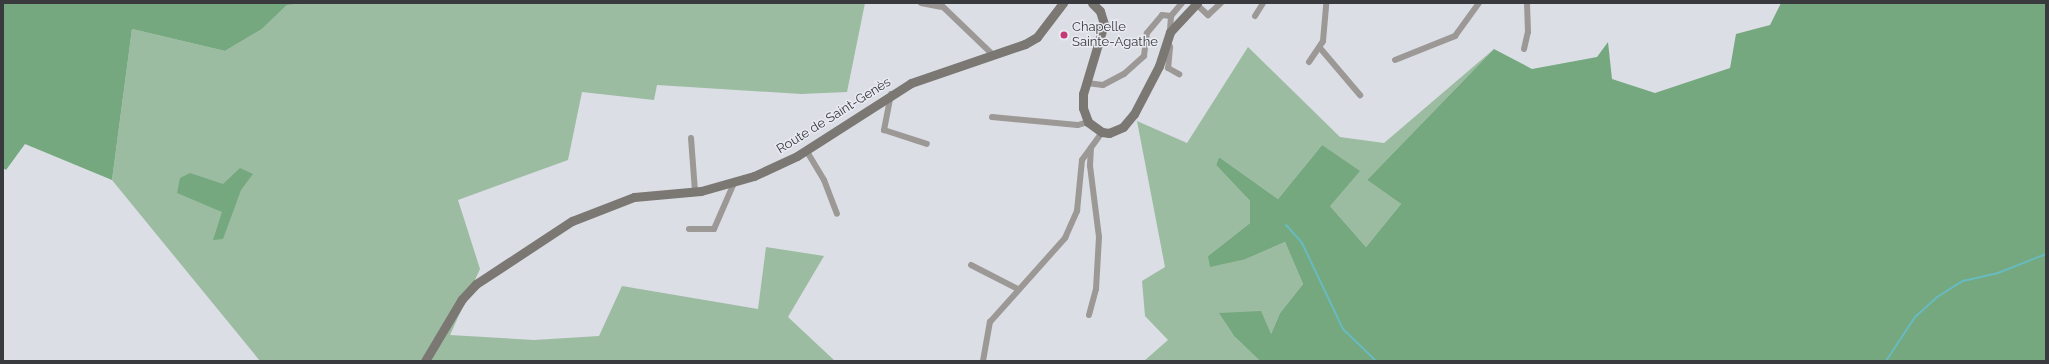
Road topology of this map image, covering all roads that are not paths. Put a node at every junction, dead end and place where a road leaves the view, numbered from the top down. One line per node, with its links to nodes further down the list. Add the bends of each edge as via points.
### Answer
1 (921, 3): 11 (street)
2 (1063, 3): 17 (street, Route de Saint-Genès, via 1037,37)
3 (1182, 3): 12 (street)
4 (1196, 3): 5 (street, via 1208,15); 14 (street)
5 (1221, 3)
6 (1263, 3): 13 (street)
7 (1326, 3): 15 (street)
8 (1479, 3): 18 (street, via 1455,36)
9 (1528, 3): 16 (street, via 1528,32)
10 (1094, 4): 21 (street, via 1104,24)
11 (940, 5): 17 (street, via 983,42)
12 (1171, 16): 14 (street); 21 (street, via 1162,15 1147,34 1144,56 1115,82)
13 (1255, 16)
14 (1169, 36): 20 (street, via 1168,68); 26 (street, via 1153,78 1129,121 1116,131)
15 (1320, 48): 19 (street); 23 (street)
16 (1524, 49)
17 (994, 56): 22 (street, Route de Saint-Genès, via 925,78)
18 (1395, 60)
19 (1309, 62)
20 (1179, 74)
21 (1087, 83): 25 (street, via 1083,101)
22 (891, 94): 28 (street, via 884,130); 30 (street, Route de Saint-Genès)
23 (1360, 95)
24 (992, 117): 25 (street, via 1078,125)
25 (1088, 122): 26 (street)
26 (1102, 132): 29 (street)
27 (691, 138): 32 (street)
28 (927, 144)
29 (1091, 148): 36 (street, via 1082,160 1078,211 1065,238); 37 (street, via 1090,166 1099,236 1096,289)
30 (806, 150): 31 (street, Route de Saint-Genès); 33 (street, via 824,180)
31 (734, 183): 32 (street, Route de Saint-Genès); 34 (street, via 714,229)
32 (695, 191): 38 (street, Route de Saint-Genès, via 634,196 585,214 476,284 462,299)
33 (837, 214)
34 (689, 229)
35 (971, 265): 36 (street)
36 (1018, 289): 39 (street, via 990,322)
37 (1090, 315)
38 (425, 361)
39 (982, 361)

